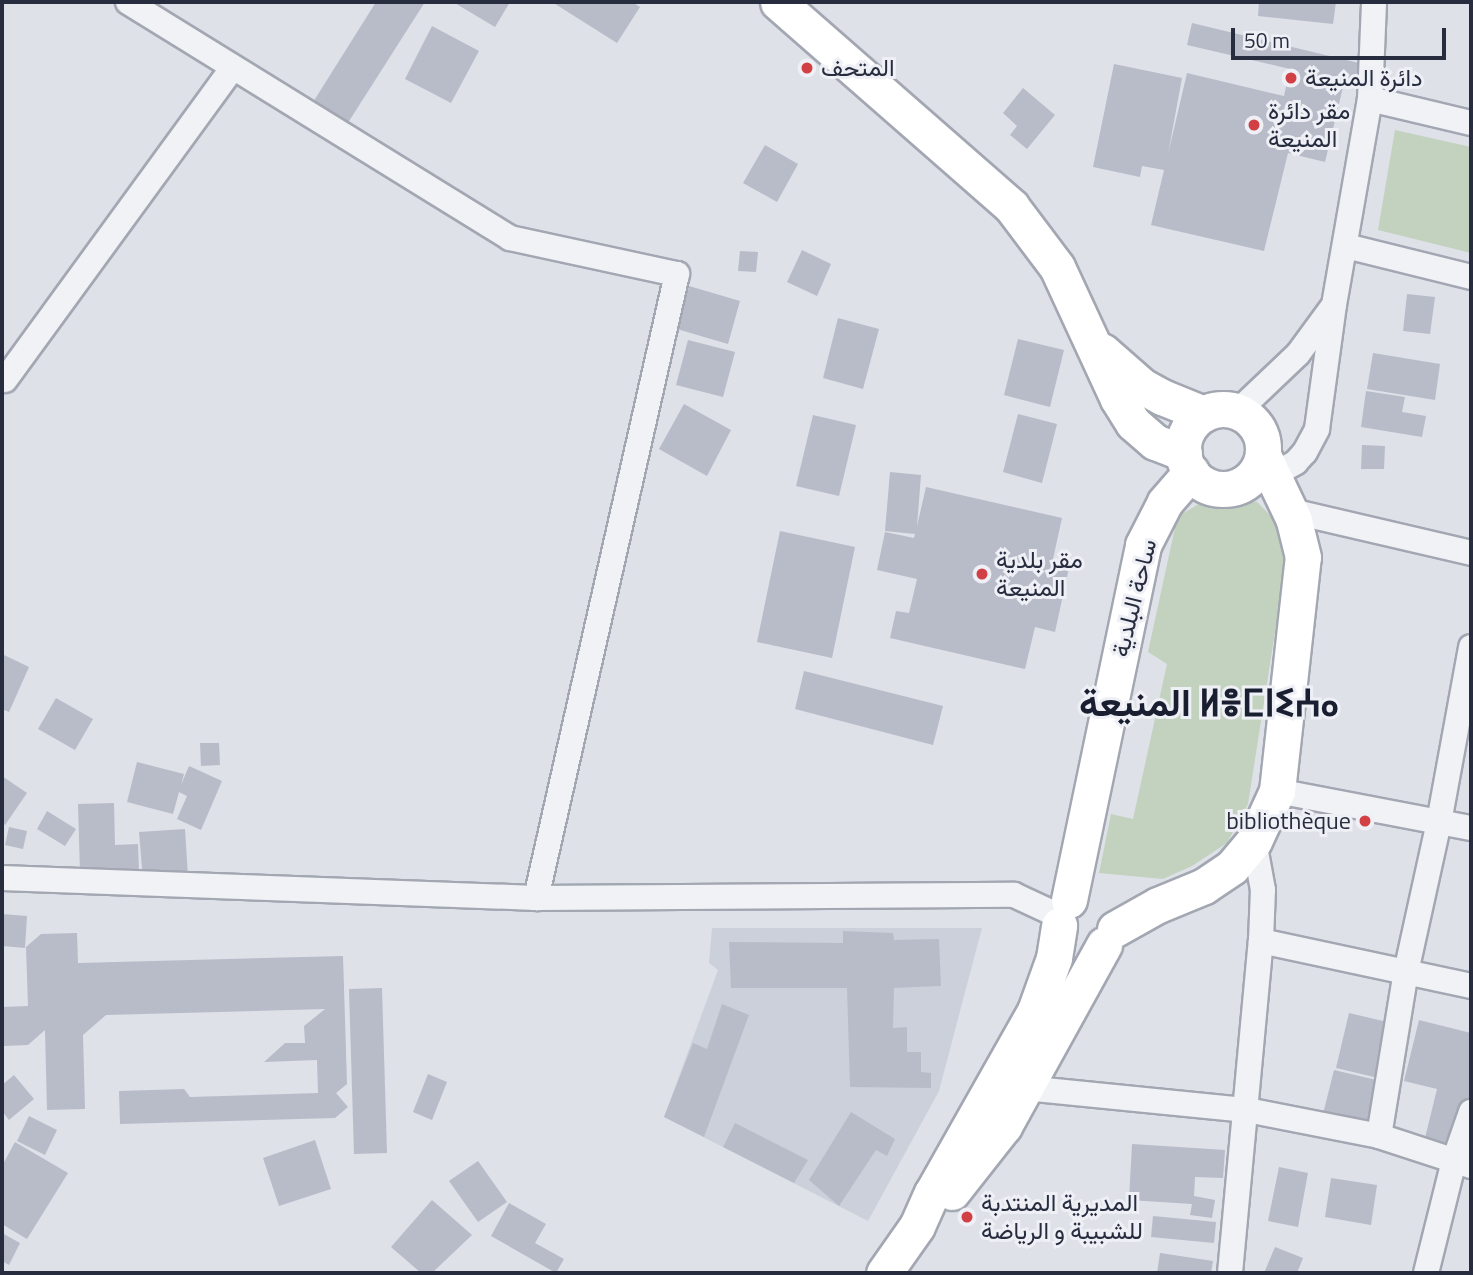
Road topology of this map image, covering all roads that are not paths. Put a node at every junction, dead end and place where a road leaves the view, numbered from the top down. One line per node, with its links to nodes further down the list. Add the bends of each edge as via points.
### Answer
1 (128, 2): 4 (street)
2 (778, 2): 10 (street, via 1012,206 1057,267)
3 (1374, 2): 5 (street)
4 (233, 67): 11 (street); 23 (street, via 510,238 677,274)
5 (1370, 99): 6 (street); 7 (street)
6 (1471, 123)
7 (1346, 246): 8 (street); 9 (street)
8 (1471, 277)
9 (1334, 305): 12 (street, via 1298,354); 14 (street, via 1317,429 1305,453 1285,470)
10 (1088, 335): 12 (street, via 1142,386 1161,397); 13 (street, via 1133,423)
11 (5, 380)
12 (1221, 413): 13 (street, via 1186,433); 14 (street, via 1258,429)
13 (1187, 463): 14 (street, via 1201,482 1226,489); 24 (street, ساحة البلدية, via 1143,545)
14 (1262, 470): 15 (street)
15 (1291, 511): 16 (street); 18 (street, via 1302,544 1303,570)
16 (1471, 552)
17 (1471, 646): 19 (street)
18 (1278, 791): 19 (street); 21 (street)
19 (1439, 822): 20 (street); 27 (street)
20 (1471, 828)
21 (1254, 841): 25 (street, via 1217,878 1132,917); 26 (street, via 1263,890)
22 (2, 878): 23 (street)
23 (536, 898): 24 (street, via 1014,895)
24 (1062, 914): 25 (street, via 1068,943 1076,948 1085,950); 25 (street, via 1085,893 1102,898 1114,911); 29 (street, ساحة البلدية, via 1054,958)
25 (1109, 937): 29 (street)
26 (1261, 941): 27 (street); 30 (street)
27 (1406, 972): 28 (street); 32 (street)
28 (1471, 986)
29 (1012, 1082): 30 (street); 34 (street, via 985,1152 943,1203 917,1226)
30 (1247, 1110): 32 (street); 35 (street)
31 (1471, 1112): 33 (street)
32 (1379, 1136): 33 (street)
33 (1463, 1163): 36 (street)
34 (884, 1273)
35 (1230, 1273)
36 (1426, 1273)

